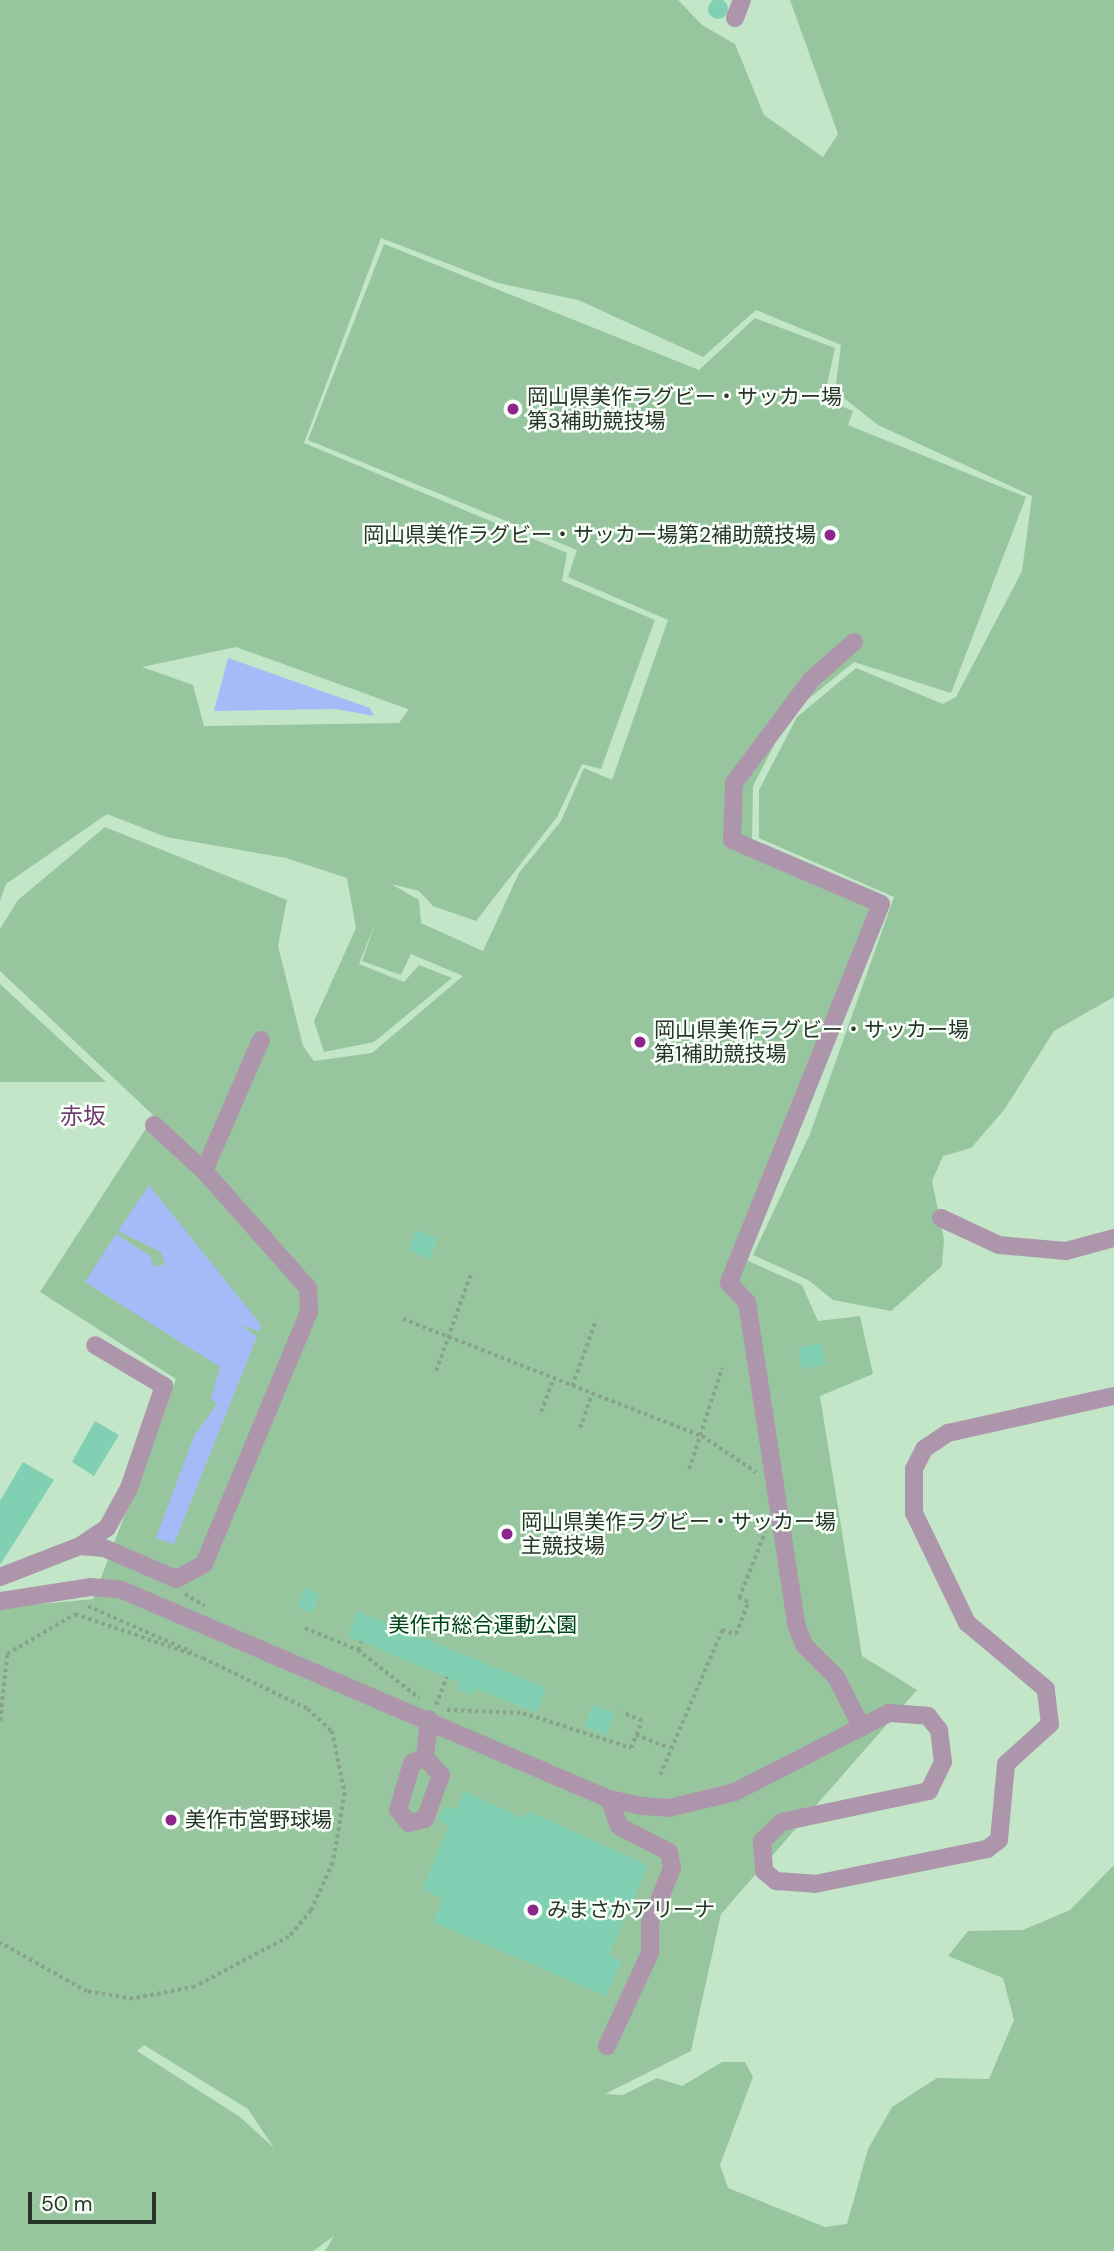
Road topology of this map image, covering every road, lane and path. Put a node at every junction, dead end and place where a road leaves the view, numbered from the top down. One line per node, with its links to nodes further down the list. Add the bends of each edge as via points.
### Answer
1 (742, 0): 2 (street)
2 (735, 18)
3 (854, 642): 40 (street, via 811,680 734,783 732,840 881,904 729,1283 747,1302 796,1624 804,1645 836,1677)
4 (261, 1040): 6 (street)
5 (154, 1125): 6 (street)
6 (204, 1171): 26 (street, via 308,1288 309,1312 204,1564 176,1579 104,1548)
7 (942, 1218): 8 (street, via 999,1245 1066,1251)
8 (1114, 1238)
9 (471, 1273): 12 (path)
10 (403, 1319): 12 (path)
11 (596, 1320): 17 (path)
12 (448, 1337): 15 (path); 16 (path)
13 (95, 1345): 26 (street, via 164,1386 120,1512)
14 (722, 1368): 22 (path)
15 (436, 1371)
16 (553, 1379): 17 (path); 20 (path)
17 (572, 1386): 18 (path)
18 (592, 1394): 21 (path); 22 (path)
19 (1114, 1396): 40 (street, via 948,1433 924,1448 914,1469 914,1513 967,1623 1046,1689 1051,1708 1050,1724 1006,1764 999,1840 987,1849 815,1884 776,1881 760,1855 762,1841 782,1822 929,1791 943,1762 939,1730 928,1716 909,1710)
20 (541, 1412)
21 (580, 1428)
22 (702, 1436): 23 (path); 24 (path, via 744,1459)
23 (689, 1469)
24 (761, 1479)
25 (769, 1521): 42 (path, via 739,1598 748,1602 736,1634 722,1629)
26 (80, 1546): 27 (street)
27 (0, 1577)
28 (0, 1601): 38 (street, via 90,1587 122,1590)
29 (109, 1603): 35 (path, via 83,1603 163,1634)
30 (305, 1628): 33 (path)
31 (361, 1642): 33 (path)
32 (0, 1650): 34 (path)
33 (358, 1650): 38 (path)
34 (7, 1654): 35 (path, via 75,1614); 39 (path)
35 (198, 1656): 46 (path, via 308,1709 332,1731 345,1793 341,1829 311,1912 289,1937 243,1965 159,1997 88,1992)
36 (447, 1677): 38 (path)
37 (623, 1713): 41 (path, via 642,1721)
38 (432, 1714): 41 (path, via 523,1711 631,1748); 43 (street, via 423,1732); 45 (street)
39 (0, 1721)
40 (862, 1728): 45 (street, via 722,1795 669,1808)
41 (636, 1735): 42 (path)
42 (671, 1749): 44 (path)
43 (425, 1757)
44 (660, 1775)
45 (609, 1799): 47 (street, via 619,1826 669,1852 672,1868 650,1923 650,1953)
46 (0, 1943)
47 (607, 2046)

